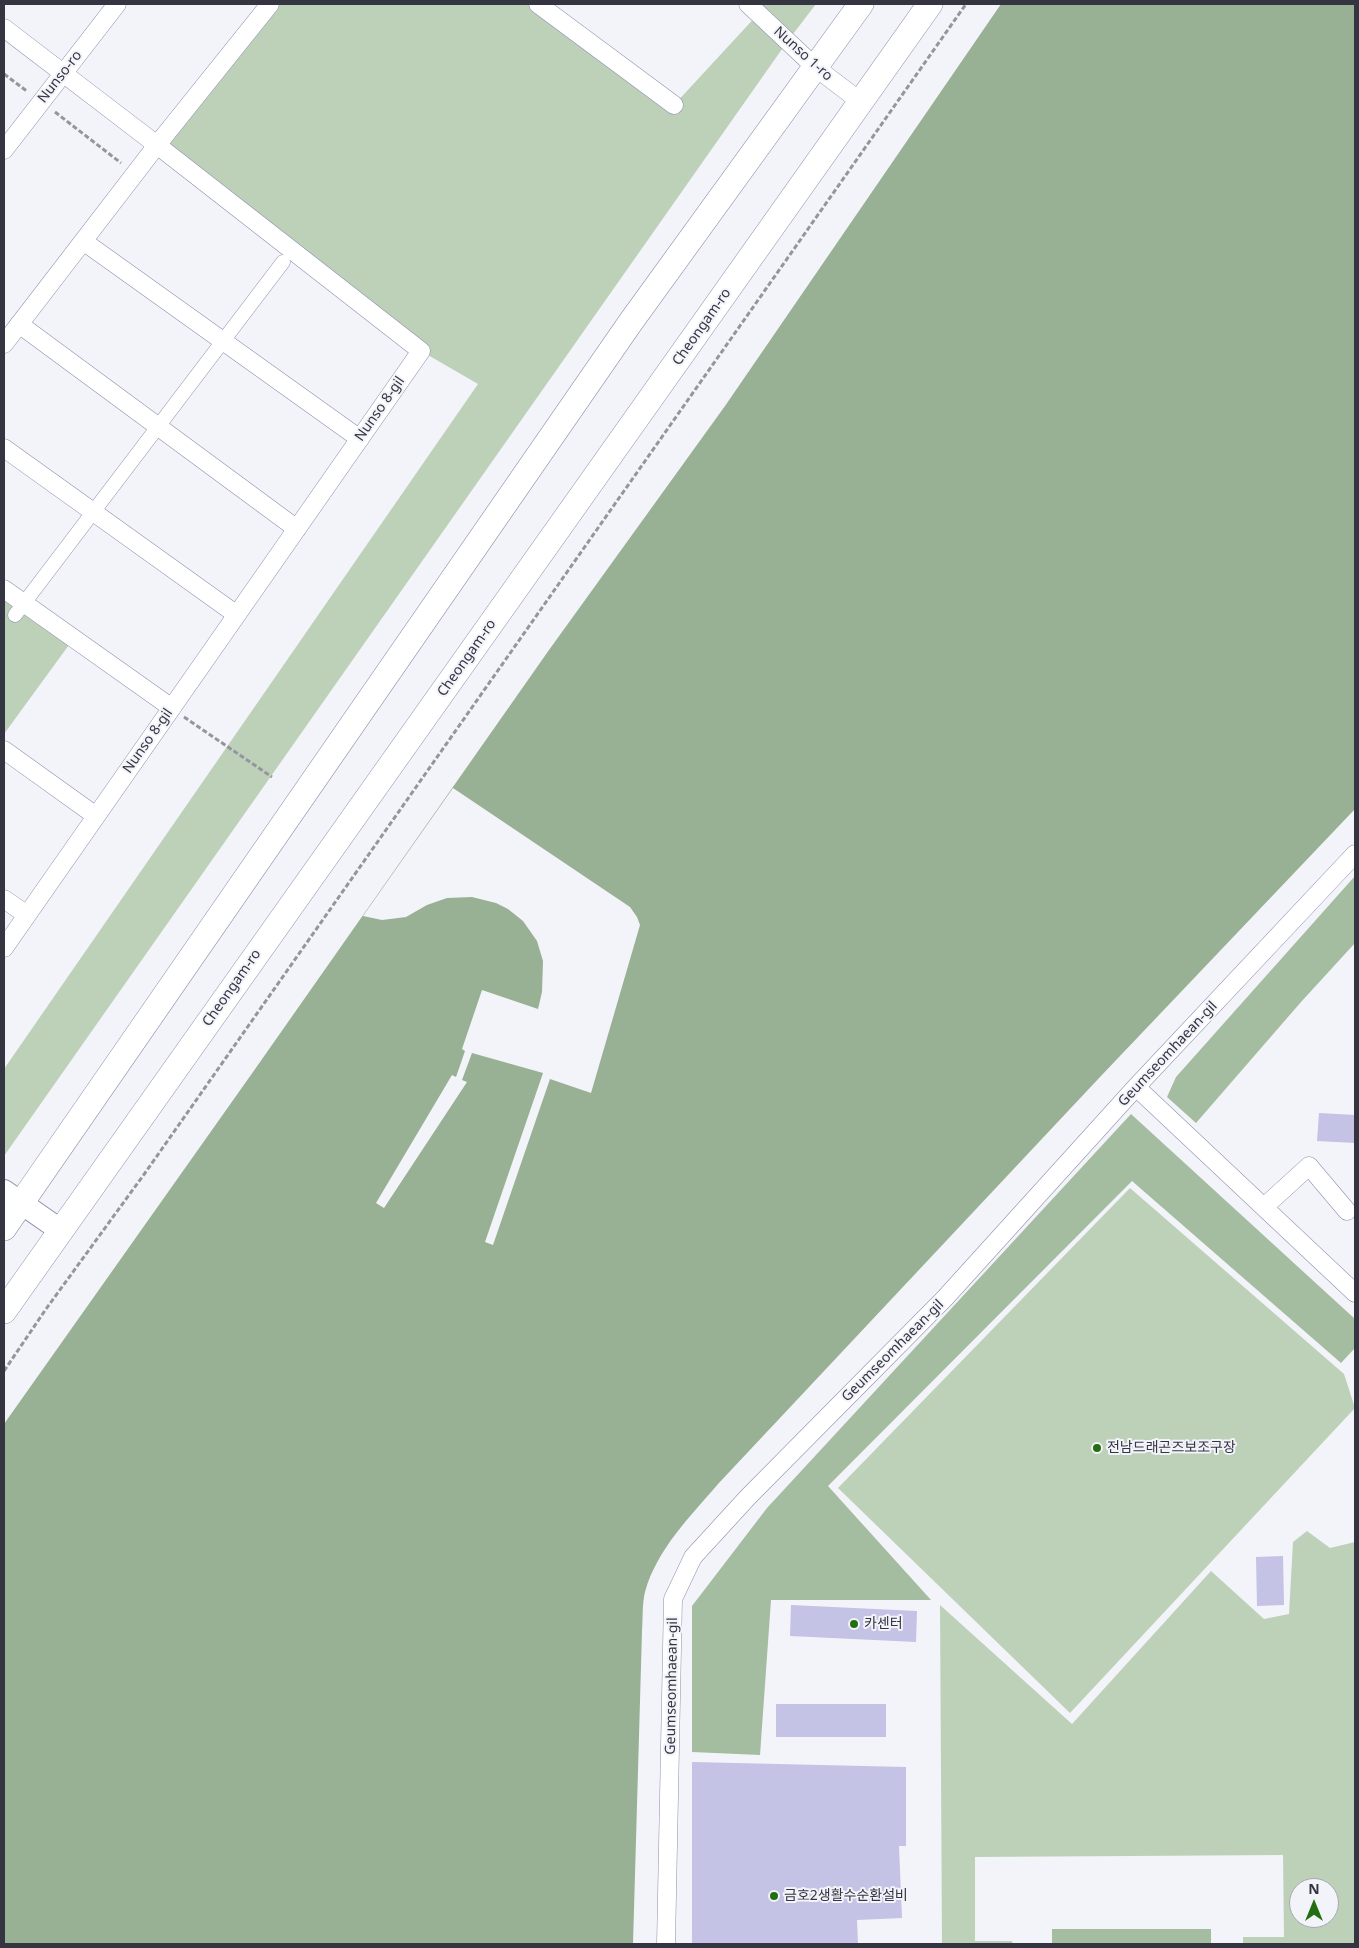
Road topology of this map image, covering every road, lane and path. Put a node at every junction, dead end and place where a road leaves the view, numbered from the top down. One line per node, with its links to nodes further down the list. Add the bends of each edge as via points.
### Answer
1 (117, 4): 10 (street, Nunso-ro)
2 (270, 4): 15 (street)
3 (538, 4): 14 (street)
4 (748, 4): 9 (street, Nunso 1-ro)
5 (861, 4): 9 (main road)
6 (930, 4): 13 (main road, Cheongam-ro)
7 (966, 4): 47 (path)
8 (4, 28): 10 (street)
9 (815, 67): 13 (street, Nunso 1-ro); 40 (main road)
10 (63, 73): 12 (street, Nunso-ro); 15 (street)
11 (4, 74): 12 (path)
12 (41, 102): 16 (street, Nunso-ro); 17 (path)
13 (861, 102): 44 (main road, Cheongam-ro)
14 (674, 105)
15 (158, 145): 18 (street); 24 (street, Nunso 8-gil, via 421,351)
16 (4, 150)
17 (124, 165)
18 (83, 241): 20 (street); 21 (street)
19 (283, 262): 21 (street)
20 (19, 324): 22 (street); 23 (street)
21 (223, 341): 23 (street); 24 (street)
22 (4, 344)
23 (158, 427): 26 (street); 27 (street)
24 (360, 439): 27 (street, Nunso 8-gil)
25 (4, 448): 26 (street)
26 (93, 512): 29 (street); 30 (street)
27 (297, 529): 30 (street, Nunso 8-gil)
28 (4, 588): 29 (street)
29 (20, 609): 31 (street)
30 (237, 614): 31 (street, Nunso 8-gil)
31 (172, 708): 33 (path); 34 (street, Nunso 8-gil)
32 (4, 750): 34 (street)
33 (272, 777)
34 (96, 816): 37 (street, Nunso 8-gil)
35 (1355, 854): 39 (street, Geumseomhaean-gil)
36 (4, 899): 37 (street)
37 (27, 915): 38 (street, Nunso 8-gil)
38 (4, 948)
39 (1136, 1087): 41 (street); 48 (street, Geumseomhaean-gil, via 945,1298 693,1557 673,1599)
40 (13, 1197): 43 (main road); 44 (street)
41 (1264, 1207): 42 (street, via 1309,1166); 45 (street)
42 (1348, 1211)
43 (4, 1228)
44 (60, 1230): 46 (main road, Cheongam-ro)
45 (1355, 1292)
46 (4, 1312)
47 (4, 1370)
48 (666, 1944)

